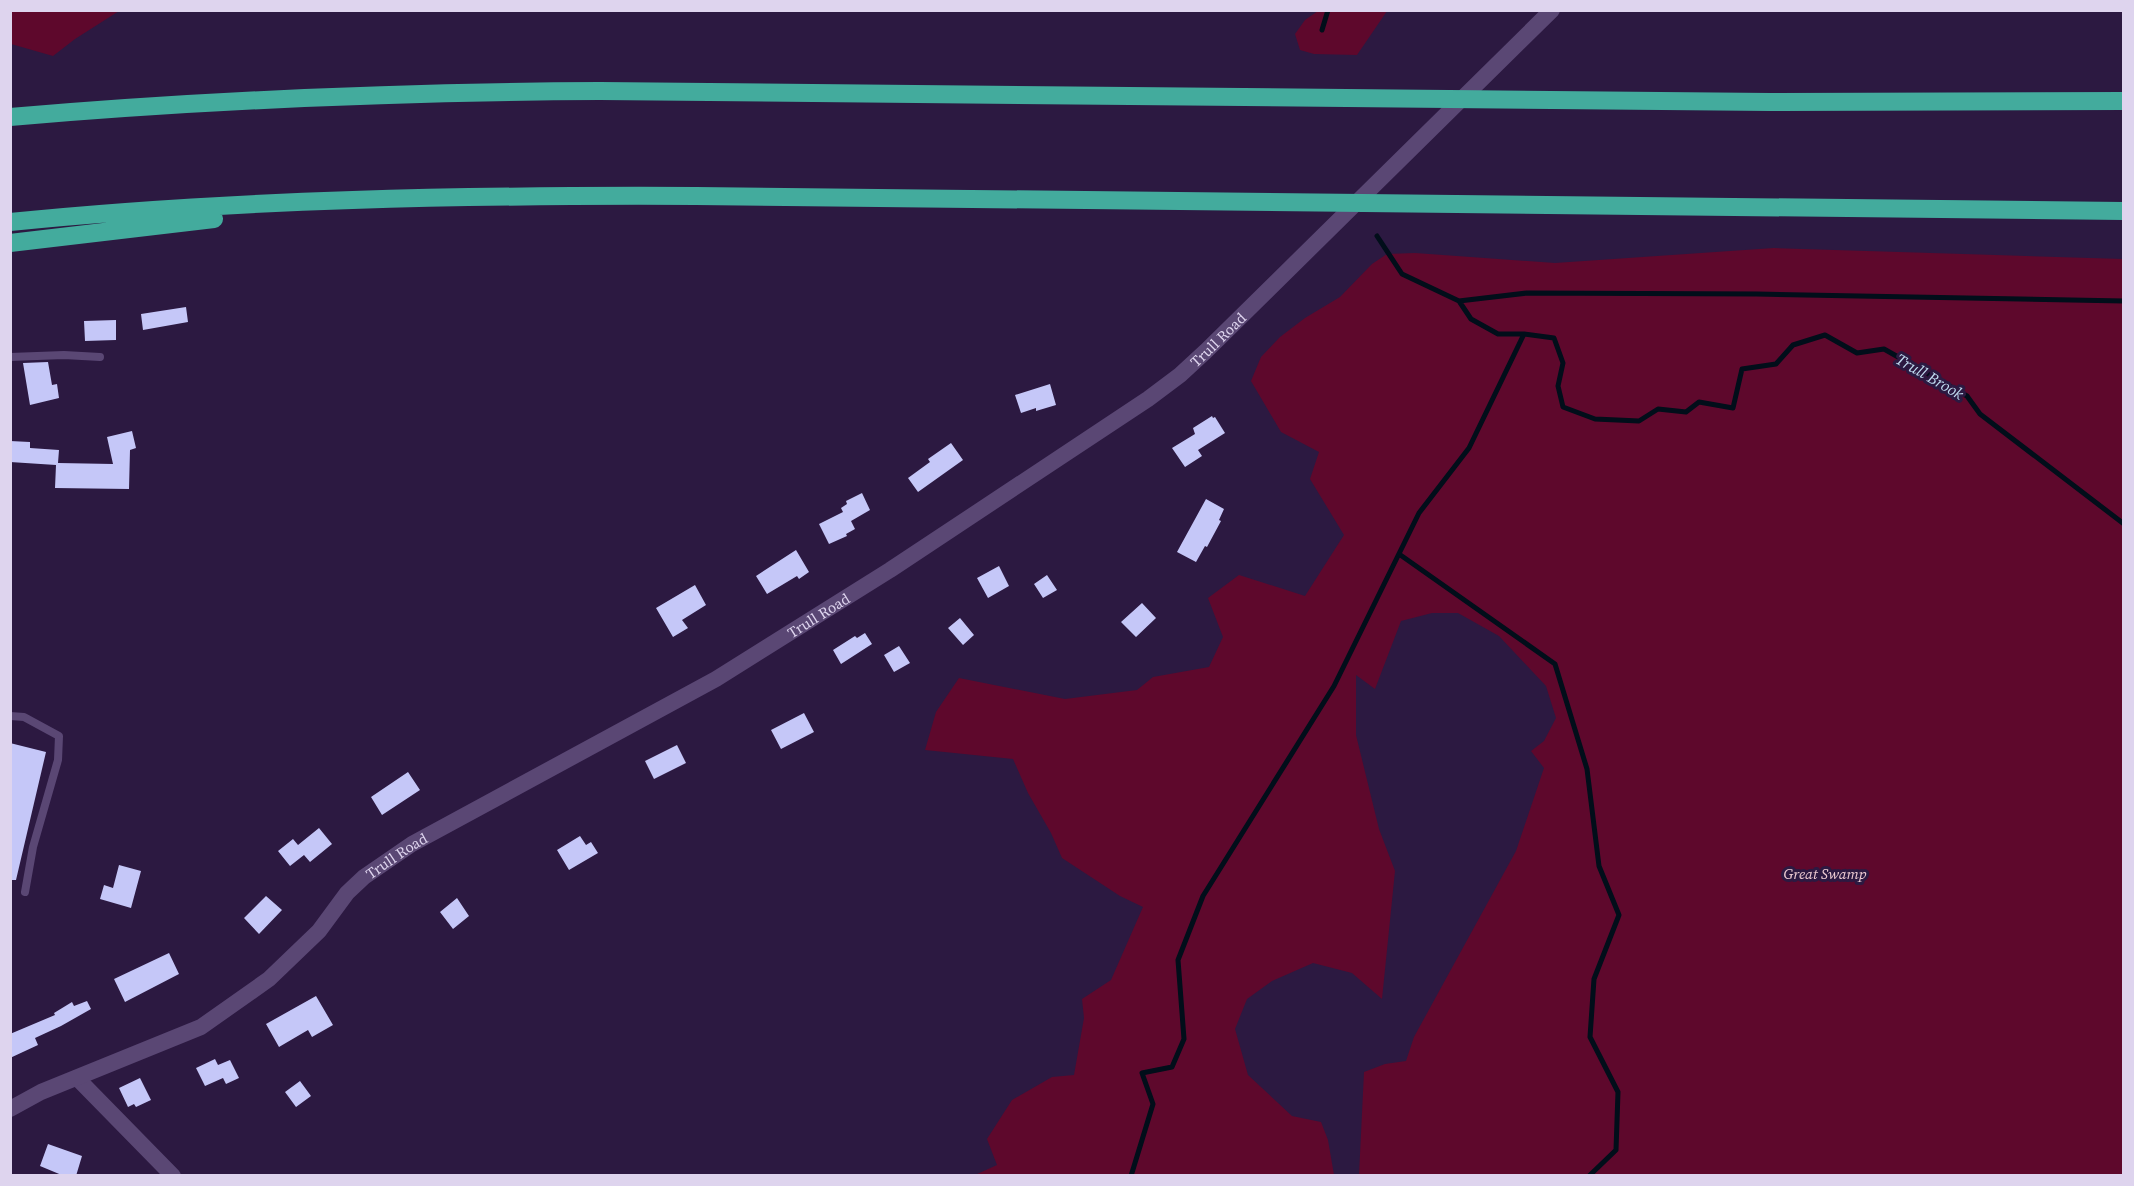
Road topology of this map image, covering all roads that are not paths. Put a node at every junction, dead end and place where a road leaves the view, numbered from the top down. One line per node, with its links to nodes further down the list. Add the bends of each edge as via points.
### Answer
1 (1552, 10): 12 (street, Trull Road, via 1180,375 890,570 716,679 412,844 347,893 319,931 269,979 201,1027)
2 (2124, 101): 3 (highway, via 508,92 256,99)
3 (10, 117)
4 (378, 198): 5 (highway, via 684,196); 6 (highway); 7 (highway)
5 (2124, 211)
6 (10, 222)
7 (10, 243)
8 (10, 357): 9 (lane)
9 (100, 357)
10 (10, 716): 11 (lane, via 24,717 59,736 58,760)
11 (25, 892)
12 (77, 1078): 13 (street, Trull Road); 14 (street)
13 (10, 1108)
14 (173, 1176)

